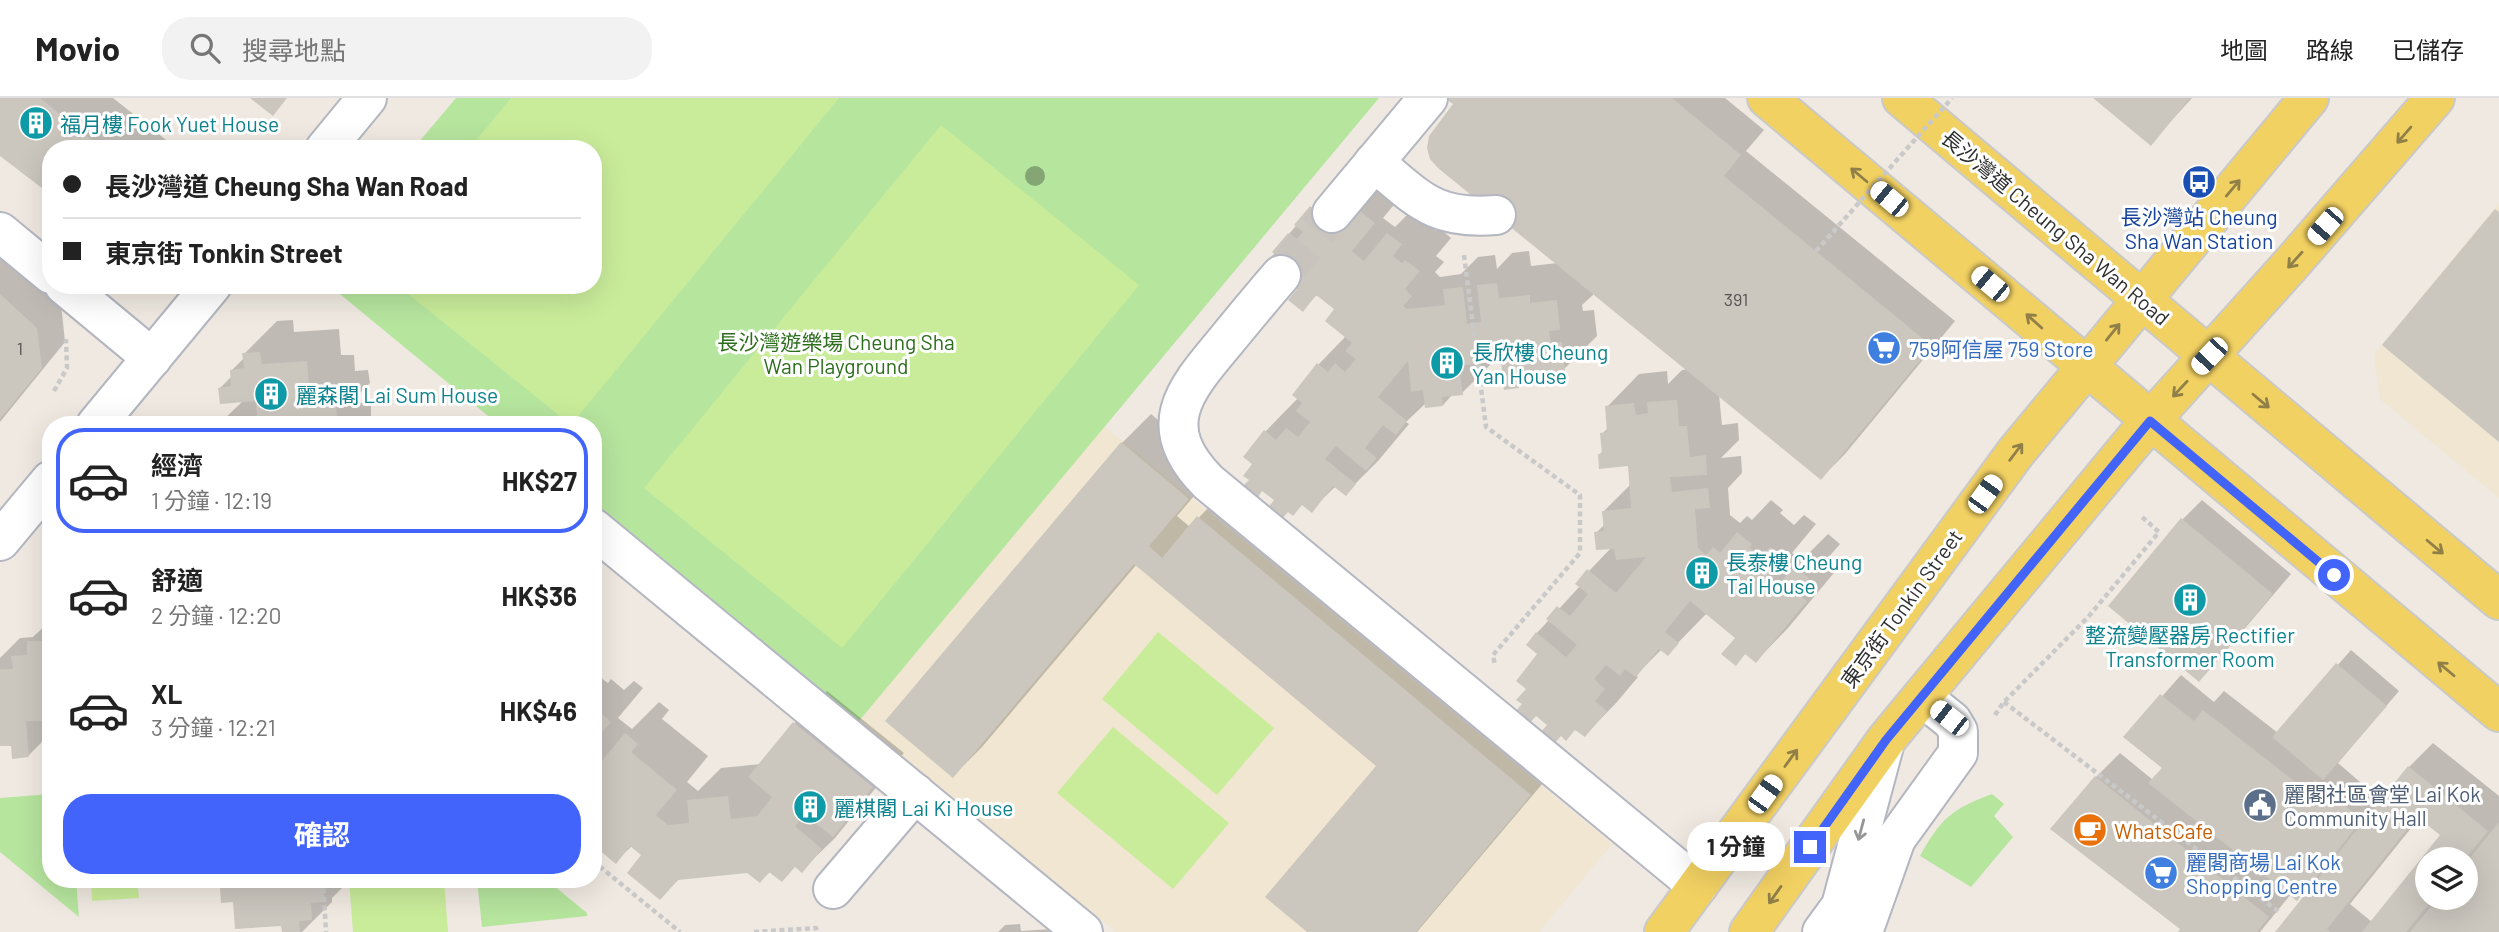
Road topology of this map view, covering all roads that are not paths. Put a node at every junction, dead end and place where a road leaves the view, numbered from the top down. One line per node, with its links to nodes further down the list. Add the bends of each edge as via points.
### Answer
1 (368, 98): 7 (street)
2 (1428, 98): 8 (street)
3 (1767, 98): 19 (main road, one-way to 3)
4 (1902, 98): 16 (main road, 長沙灣道 Cheung Sha Wan Road)
5 (2309, 98): 16 (main road, 東京街 Tonkin Street, one-way to 5)
6 (2435, 98): 17 (main road, one-way to 17)
7 (333, 140)
8 (1374, 162): 9 (street); 10 (street, via 1425,204)
9 (1332, 213)
10 (1478, 215)
11 (0, 232): 12 (street)
12 (42, 267)
13 (1281, 275): 30 (street, via 1188,387 1178,419 1185,454 1195,469)
14 (75, 294): 18 (street)
15 (205, 294): 18 (street)
16 (2142, 297): 17 (main road, 長沙灣道 Cheung Sha Wan Road); 19 (main road, 東京街 Tonkin Street, one-way to 16)
17 (2209, 356): 21 (main road, one-way to 21); 25 (main road, 長沙灣道 Cheung Sha Wan Road, one-way to 25)
18 (152, 358): 20 (street)
19 (2084, 367): 21 (main road); 30 (main road, 東京街 Tonkin Street, one-way to 19, via 2007,463)
20 (110, 416)
21 (2150, 421): 26 (main road); 27 (main road, one-way to 21)
22 (42, 491): 24 (street)
23 (602, 535): 29 (street)
24 (0, 541)
25 (2499, 600)
26 (1922, 696): 28 (main road); 36 (street, via 1952,721 1958,731 1958,753 1896,839)
27 (2499, 712)
28 (1886, 740): 34 (main road, one-way to 34); 35 (street, one-way to 35, via 1841,906)
29 (915, 793): 31 (street); 32 (street)
30 (1698, 886): 33 (main road, 東京街 Tonkin Street)
31 (833, 889)
32 (1083, 932)
33 (1664, 932)
34 (1749, 932)
35 (1822, 932)
36 (1863, 932)

